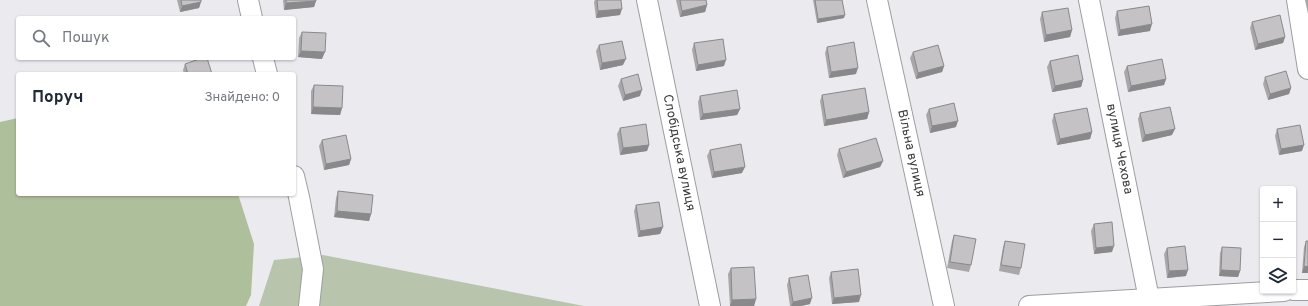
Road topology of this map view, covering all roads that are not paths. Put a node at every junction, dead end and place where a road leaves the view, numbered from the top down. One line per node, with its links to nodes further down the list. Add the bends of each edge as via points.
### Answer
1 (248, 0): 6 (street)
2 (647, 0): 16 (street, Слобідська вулиця)
3 (877, 0): 17 (street, Вільна вулиця)
4 (1089, 0): 14 (street, вулиця Чехова)
5 (1297, 0): 8 (street)
6 (252, 16)
7 (264, 60): 9 (street)
8 (1308, 69)
9 (266, 72)
10 (296, 183): 15 (street, via 313,269)
11 (1296, 290): 12 (street)
12 (1308, 290)
13 (1260, 292): 14 (street)
14 (1149, 299): 18 (street)
15 (309, 306)
16 (710, 306)
17 (944, 306)
18 (1029, 306)

